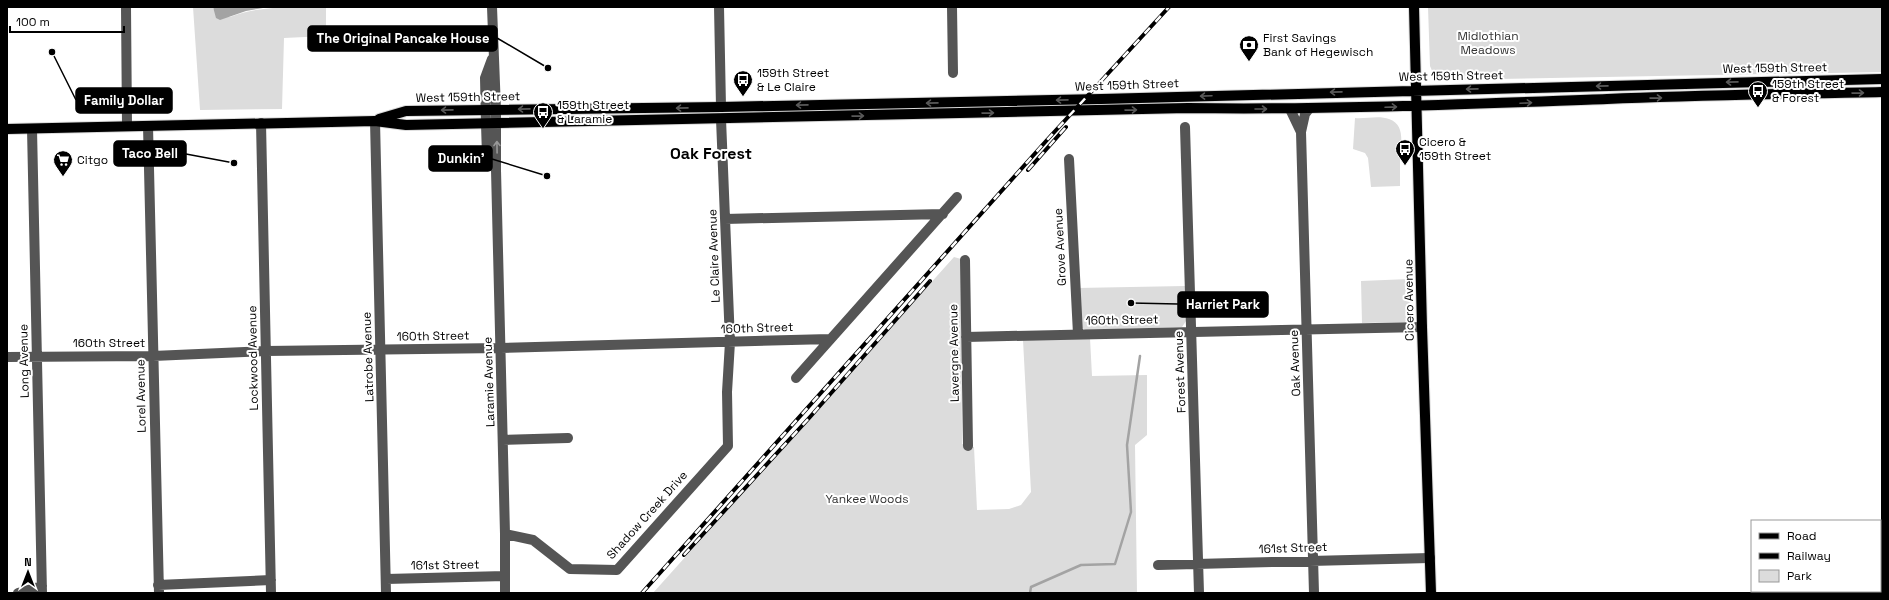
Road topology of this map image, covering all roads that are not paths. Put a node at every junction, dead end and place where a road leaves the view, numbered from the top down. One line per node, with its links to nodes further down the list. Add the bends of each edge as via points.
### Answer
1 (126, 7): 19 (street)
2 (492, 7): 14 (street, Laramie Avenue)
3 (719, 7): 11 (street)
4 (952, 7): 6 (street)
5 (1414, 7): 8 (main road, Cicero Avenue)
6 (953, 73)
7 (1882, 79): 8 (main road, West 159th Street, one-way to 8)
8 (1417, 90): 10 (main road, Cicero Avenue); 11 (main road, West 159th Street, one-way to 11)
9 (1882, 92): 10 (main road, West 159th Street, one-way to 9)
10 (1417, 106): 13 (main road, West 159th Street, one-way to 10); 30 (main road, Cicero Avenue)
11 (721, 107): 14 (main road, West 159th Street, one-way to 14)
12 (1290, 109): 13 (main road, West 159th Street); 15 (main road, West 159th Street, one-way to 12, via 1188,108); 24 (street, Oak Avenue)
13 (1309, 109): 24 (street, Oak Avenue, via 1305,114)
14 (491, 110): 16 (main road, West 159th Street, one-way to 16, via 406,111); 18 (street, Laramie Avenue)
15 (721, 119): 18 (main road, West 159th Street); 28 (street, Le Claire Avenue)
16 (375, 120): 17 (main road, West 159th Street); 18 (main road, West 159th Street, via 406,125); 38 (street, Latrobe Avenue)
17 (261, 123): 20 (main road, West 159th Street); 39 (street, Lockwood Avenue)
18 (492, 124): 37 (street, Laramie Avenue, via 496,170)
19 (127, 126): 20 (main road, West 159th Street); 23 (main road, West 159th Street)
20 (148, 126): 41 (street, Lorel Avenue)
21 (1185, 127): 32 (street, Forest Avenue)
22 (7, 129): 23 (main road, West 159th Street)
23 (32, 129): 40 (street, Long Avenue)
24 (1301, 132): 31 (street, Oak Avenue)
25 (1069, 159): 33 (street, Grove Avenue)
26 (956, 196): 27 (street)
27 (943, 214): 28 (street); 35 (street)
28 (725, 219): 36 (street, Le Claire Avenue)
29 (965, 260): 34 (street, Lavergne Avenue)
30 (1422, 327): 31 (street, 160th Street); 49 (main road, Cicero Avenue)
31 (1307, 330): 32 (street, 160th Street); 50 (street, Oak Avenue)
32 (1192, 332): 33 (street, 160th Street); 51 (street, Forest Avenue)
33 (1078, 334): 34 (street, 160th Street)
34 (966, 337): 47 (street, Lavergne Avenue)
35 (830, 339): 36 (street, 160th Street); 43 (street)
36 (730, 342): 37 (street, 160th Street); 44 (street, Le Claire Avenue)
37 (501, 348): 38 (street, 160th Street); 46 (street, Laramie Avenue)
38 (381, 350): 39 (street, 160th Street); 54 (street, Latrobe Avenue)
39 (266, 351): 41 (street, 160th Street); 55 (street, Lockwood Avenue)
40 (37, 356): 41 (street, 160th Street); 42 (street, 160th Street); 57 (street, Long Avenue)
41 (153, 356): 56 (street, Lorel Avenue)
42 (7, 358)
43 (796, 378)
44 (727, 392): 48 (street, Shadow Creek Drive, via 728,446 617,570 570,569 533,540)
45 (568, 438): 46 (street)
46 (503, 440): 48 (street, Laramie Avenue)
47 (968, 446)
48 (506, 534): 53 (street, Laramie Avenue)
49 (1430, 558): 50 (street, 161st Street); 64 (main road, Cicero Avenue)
50 (1314, 560): 51 (street, 161st Street); 63 (street, Oak Avenue)
51 (1198, 564): 52 (street, 161st Street); 62 (street, Forest Avenue)
52 (1158, 565)
53 (505, 576): 54 (street, 161st Street); 61 (street, Laramie Avenue)
54 (386, 579): 60 (street, Latrobe Avenue)
55 (271, 580): 56 (street); 59 (street, Lockwood Avenue)
56 (158, 589)
57 (42, 590): 58 (street)
58 (18, 593)
59 (271, 593)
60 (386, 593)
61 (505, 593)
62 (1199, 593)
63 (1314, 593)
64 (1431, 593)

